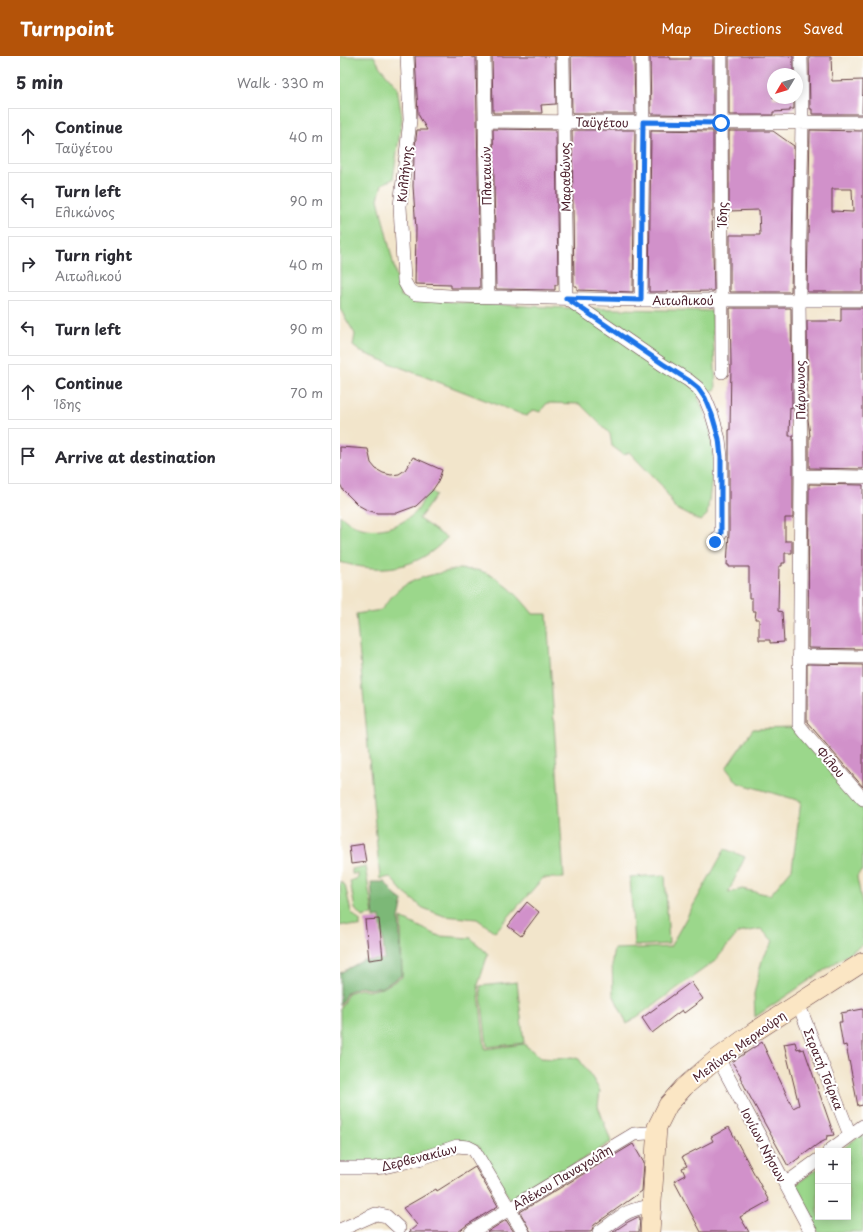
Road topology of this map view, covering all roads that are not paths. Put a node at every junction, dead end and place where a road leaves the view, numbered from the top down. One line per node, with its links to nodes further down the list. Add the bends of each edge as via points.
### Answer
1 (407, 56): 13 (street, Κυλλήνης, via 410,120 400,206 404,281)
2 (484, 56): 7 (street, Πλαταιών)
3 (563, 56): 8 (street, Μαραθώνος)
4 (642, 56): 9 (street)
5 (721, 56): 12 (street, Ίδης)
6 (801, 56): 10 (street, Πάρνωνος)
7 (485, 121): 8 (street, Ταϋγέτου); 14 (street, Πλαταιών)
8 (564, 121): 9 (street, Ταϋγέτου); 15 (street, Μαραθώνος)
9 (643, 122): 12 (street, Ταϋγέτου); 16 (street)
10 (802, 122): 11 (street, Ταϋγέτου); 12 (street, Ταϋγέτου); 18 (street, Πάρνωνος)
11 (863, 122)
12 (721, 123): 17 (street, Ίδης)
13 (408, 290): 14 (street, Αιτωλικού, via 416,294)
14 (488, 296): 15 (street, Αιτωλικού)
15 (566, 298): 16 (street, Αιτωλικού); 23 (street, via 688,380 705,398 716,426 721,457 721,533)
16 (641, 300): 17 (street, Αιτωλικού)
17 (722, 300): 18 (street, Αιτωλικού); 20 (street, Ίδης)
18 (799, 300): 19 (street, Αιτωλικού); 21 (street, Πάρνωνος)
19 (863, 300)
20 (722, 372)
21 (801, 476): 22 (street); 24 (street, Πάρνωνος)
22 (863, 477)
23 (715, 542)
24 (800, 656): 25 (street); 26 (street, Πάρνωνος)
25 (863, 657)
26 (799, 725): 27 (street, Φίλου)
27 (863, 799)
28 (863, 962): 29 (street, Μελίνας Μερκούρη)
29 (798, 1003): 30 (street, Μελίνας Μερκούρη); 33 (street, Στρατή Τσίρκα)
30 (718, 1058): 32 (street, Μελίνας Μερκούρη, via 684,1087 668,1105); 37 (street, Ιονίων Νήσων)
31 (863, 1126): 33 (street)
32 (656, 1134): 38 (street, Μελίνας Μερκούρη); 39 (street, Αλέκου Παναγούλη, via 634,1134)
33 (850, 1135): 34 (street)
34 (833, 1148)
35 (815, 1162): 37 (street)
36 (340, 1168): 39 (street, Δερβενακίων, via 384,1167 457,1146 468,1147 474,1150)
37 (785, 1184): 46 (street, Ιονίων Νήσων)
38 (651, 1207): 44 (street, via 631,1210); 45 (street, Μελίνας Μερκούρη)
39 (509, 1208): 42 (street, Αλέκου Παναγούλη); 43 (street, Δερβενακίων)
40 (399, 1228): 41 (street, via 386,1216 376,1214)
41 (340, 1230)
42 (471, 1232)
43 (523, 1232)
44 (599, 1232)
45 (650, 1232)
46 (811, 1232)

